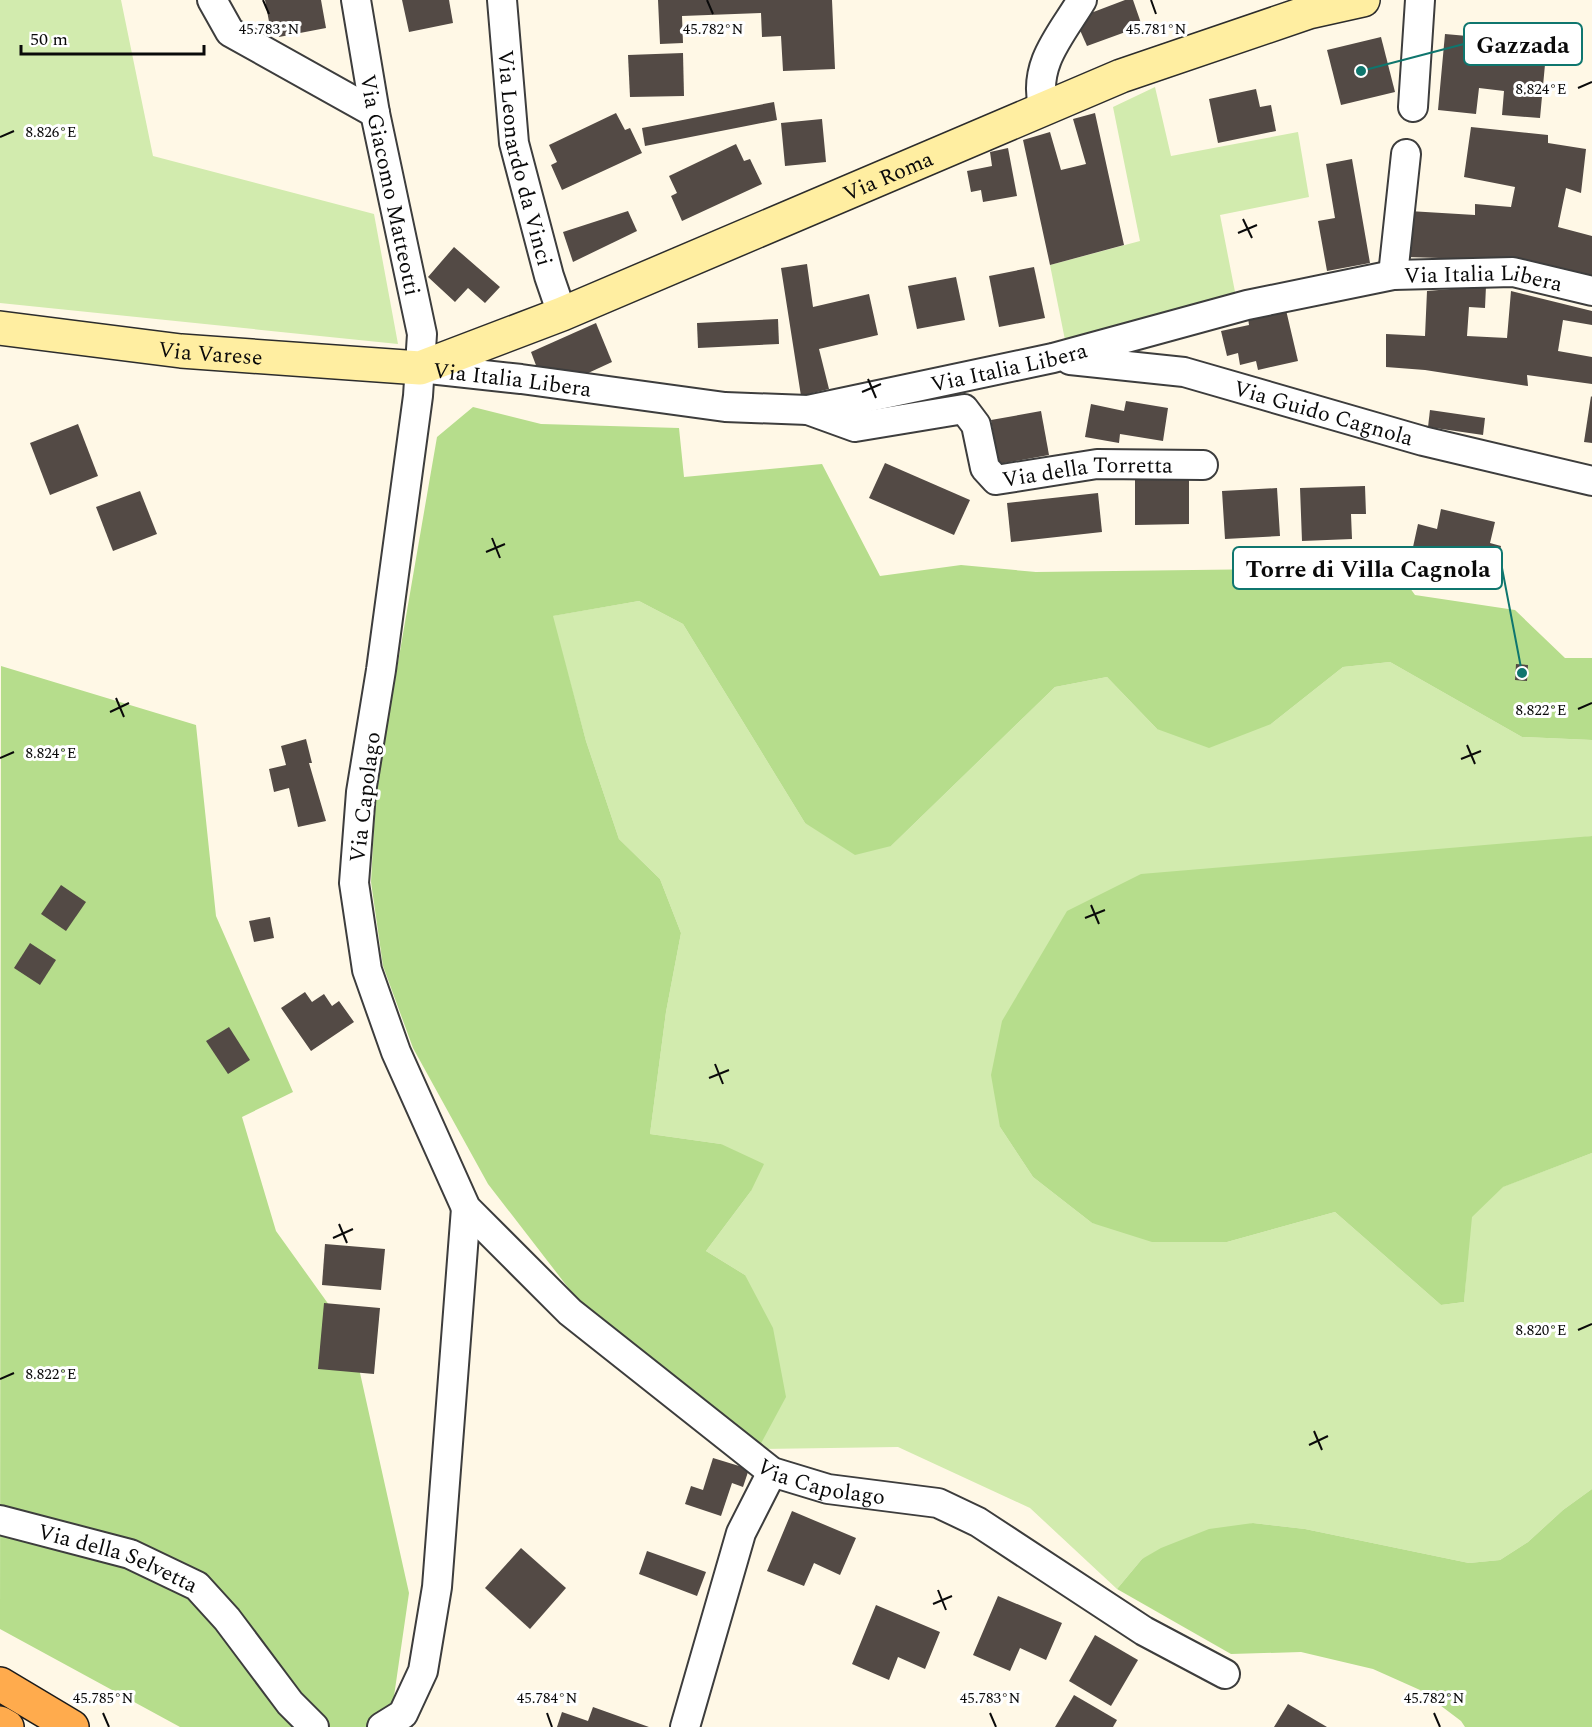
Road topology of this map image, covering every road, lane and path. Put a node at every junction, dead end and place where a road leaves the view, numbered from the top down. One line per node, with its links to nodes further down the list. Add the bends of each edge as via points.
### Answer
1 (212, 0): 9 (street, via 230,32)
2 (356, 0): 9 (street, Via Giacomo Matteotti)
3 (502, 0): 13 (street, Via Leonardo da Vinci, via 514,143)
4 (1082, 0): 7 (street, via 1042,68 1039,89)
5 (1363, 0): 7 (main road, Via Roma, via 1309,12 1215,42)
6 (1420, 0): 8 (street)
7 (1044, 106): 13 (main road, Via Roma)
8 (1413, 106)
9 (375, 113): 16 (street, Via Giacomo Matteotti, via 422,334)
10 (1406, 154): 11 (street)
11 (1393, 275): 12 (street, Via Italia Libera, via 1513,272); 15 (street, Via Italia Libera, via 1247,305)
12 (1592, 291)
13 (562, 314): 16 (main road, Via Roma)
14 (0, 328): 16 (main road, Via Varese, via 181,351)
15 (1053, 358): 17 (street, Via Italia Libera); 19 (street, Via Guido Cagnola, via 1184,372 1423,441)
16 (420, 368): 17 (street, Via Italia Libera, via 725,407); 20 (street, Via Capolago, via 361,792 354,883 367,970 396,1052)
17 (808, 411): 18 (street, Via della Torretta, via 855,427 964,409 976,425 985,468 996,480 1097,464)
18 (1203, 465)
19 (1592, 481)
20 (466, 1208): 21 (street, Via Capolago, via 570,1312); 29 (street, Via Capolago, via 437,1587 423,1671 403,1714)
21 (772, 1472): 23 (street, Via Capolago, via 828,1489 938,1503 978,1522 1144,1631); 30 (street, via 741,1533)
22 (0, 1520): 28 (street, Via della Selvetta, via 130,1554 197,1586)
23 (1225, 1674)
24 (0, 1684): 27 (highway)
25 (0, 1723): 26 (highway)
26 (7, 1727)
27 (72, 1727)
28 (314, 1727)
29 (382, 1727)
30 (685, 1727)

